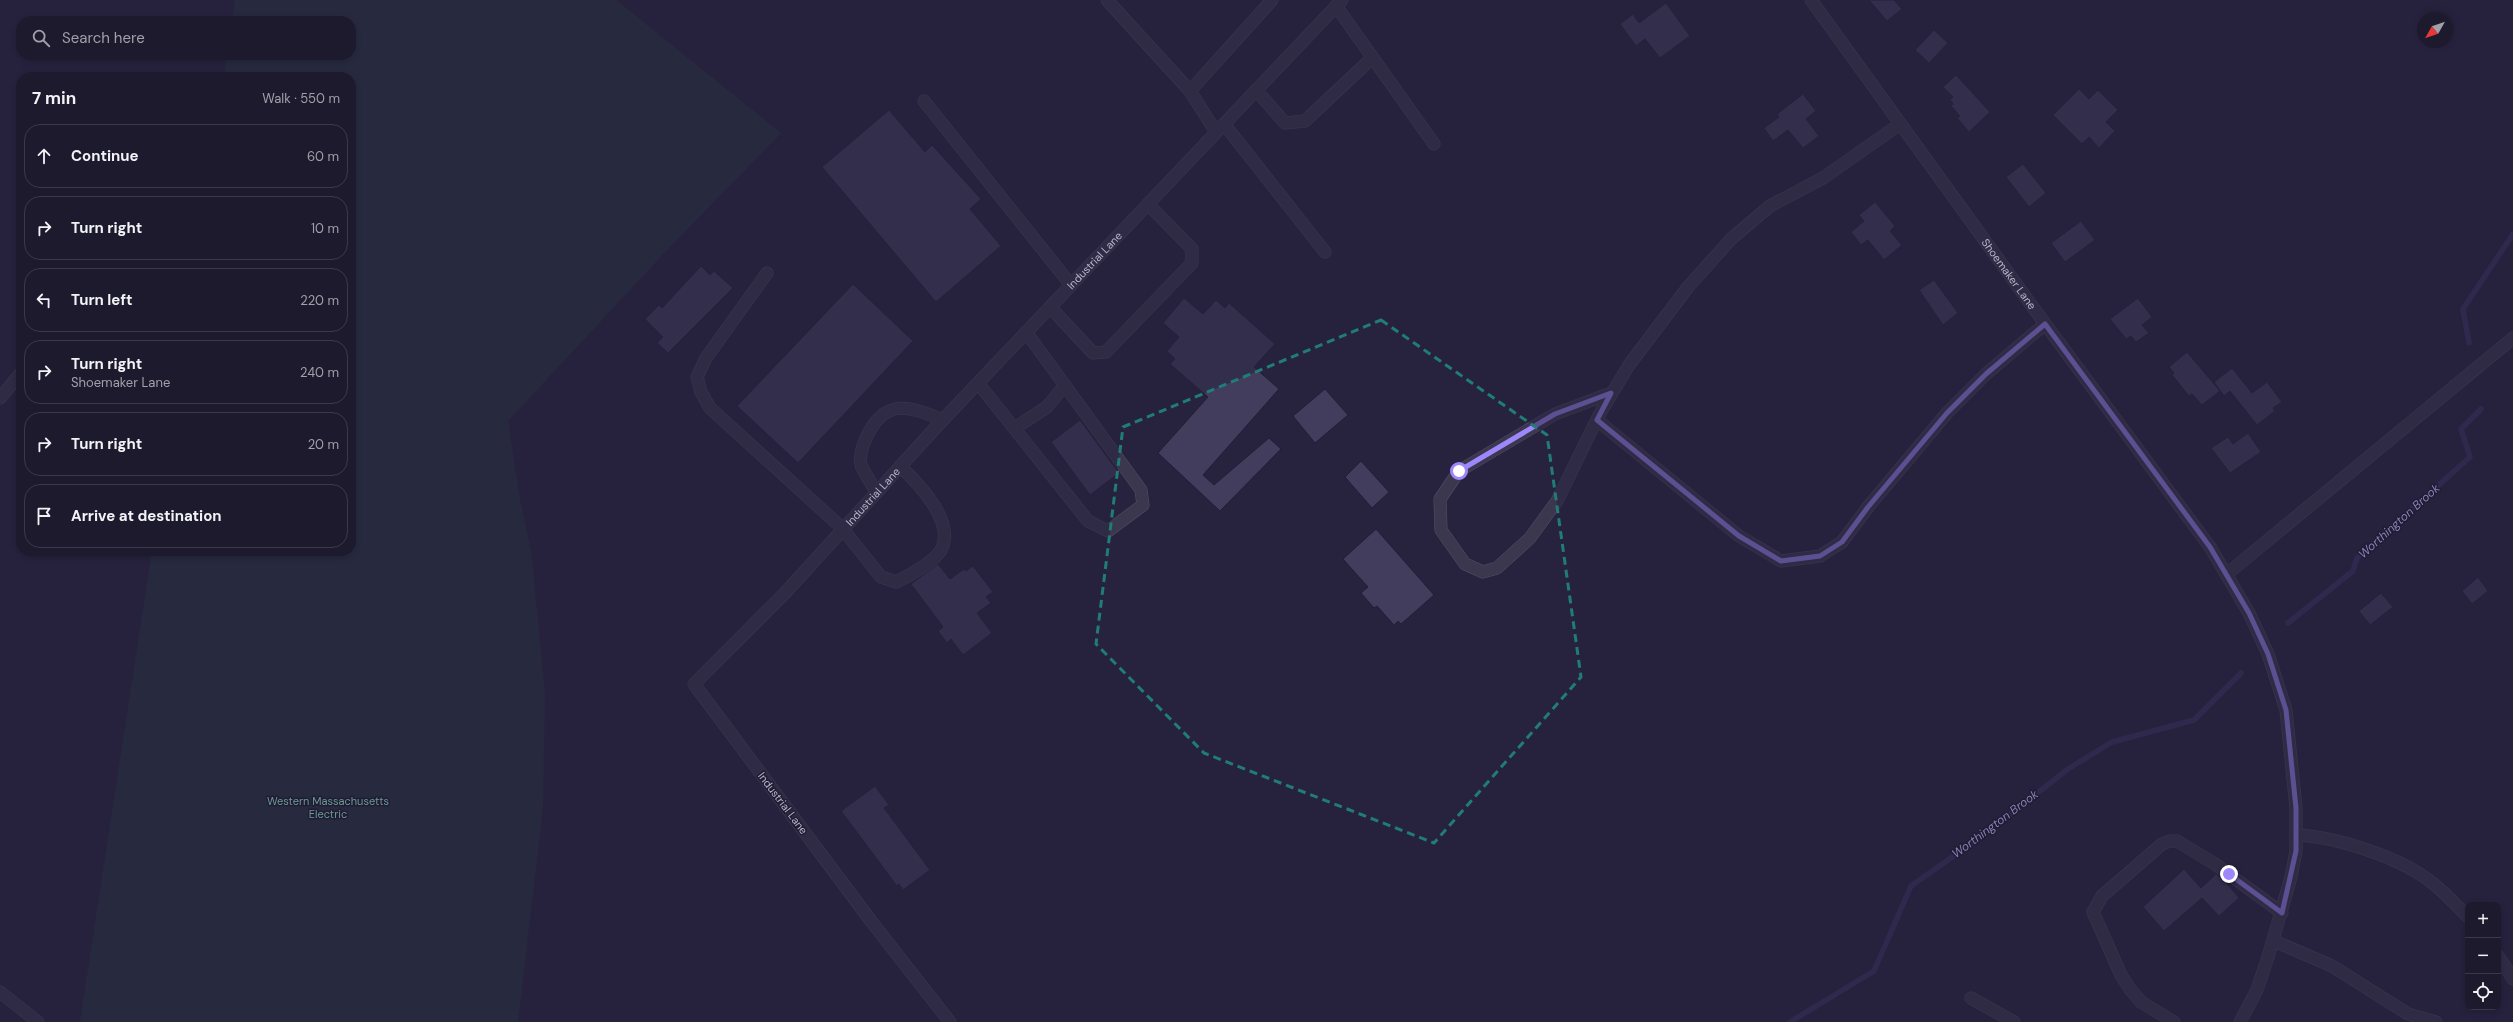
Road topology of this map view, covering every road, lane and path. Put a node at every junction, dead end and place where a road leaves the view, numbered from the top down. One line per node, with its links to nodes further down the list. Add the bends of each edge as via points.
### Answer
1 (1107, 0): 7 (street)
2 (1272, 0): 7 (street)
3 (1811, 0): 9 (street, Shoemaker Lane)
4 (1339, 2): 5 (street); 6 (street, Industrial Lane)
5 (1372, 58): 6 (street, via 1305,121 1285,123); 11 (street)
6 (1256, 90): 10 (street, Industrial Lane)
7 (1190, 92): 10 (street)
8 (924, 101): 15 (street)
9 (1900, 124): 17 (street, Shoemaker Lane); 23 (street, via 1823,178 1770,206 1741,229 1688,287 1640,349)
10 (1220, 128): 12 (street, Industrial Lane); 13 (street)
11 (1434, 144)
12 (1148, 204): 15 (street, Industrial Lane); 16 (street, via 1192,249 1192,264 1106,352 1093,353)
13 (1325, 252)
14 (767, 273): 30 (street, via 706,358 697,377 701,392 710,408)
15 (1071, 285): 16 (street, Industrial Lane)
16 (1050, 307): 18 (street, Industrial Lane)
17 (2045, 324): 26 (street, via 1986,374 1947,413 1842,542 1820,556 1781,561 1739,536); 31 (street, Shoemaker Lane, via 2134,442)
18 (1026, 332): 21 (street, Industrial Lane); 22 (street)
19 (2513, 338): 31 (street)
20 (16, 379): 24 (street)
21 (978, 383): 25 (street, Industrial Lane); 27 (street)
22 (1064, 385): 27 (street, via 1047,408); 27 (street, via 1140,490 1143,505 1108,531 1088,521)
23 (1611, 393): 26 (street); 26 (street, via 1555,414 1459,471 1440,499 1441,530 1465,564 1482,572 1497,568 1530,538 1557,501)
24 (0, 398)
25 (943, 420): 28 (street, Industrial Lane); 29 (street, via 914,408 895,408 880,416 862,446 861,464)
26 (1597, 420)
27 (1015, 428)
28 (900, 466): 29 (street, Industrial Lane); 30 (street, via 921,487 935,509 944,532 941,550 915,573 896,582 881,577)
29 (876, 492): 30 (street, Industrial Lane)
30 (842, 528): 41 (street, Industrial Lane, via 785,593 694,684)
31 (2227, 574): 32 (street, Shoemaker Lane, via 2268,654 2286,710 2296,808)
32 (2296, 835): 33 (street, Shoemaker Lane, via 2292,872); 34 (street, via 2320,836 2348,842 2415,872 2434,884)
33 (2282, 913): 35 (street, Shoemaker Lane); 43 (street, via 2215,864 2177,842 2162,844 2102,896 2092,912 2121,975 2141,1002)
34 (2465, 914)
35 (2274, 941): 44 (street, Shoemaker Lane, via 2257,990); 45 (street, via 2332,966 2408,1014)
36 (2501, 961): 37 (street)
37 (2513, 979)
38 (0, 992): 40 (street)
39 (1971, 998): 42 (street)
40 (38, 1022)
41 (950, 1022)
42 (2014, 1022)
43 (2174, 1022)
44 (2240, 1022)
45 (2436, 1022)

